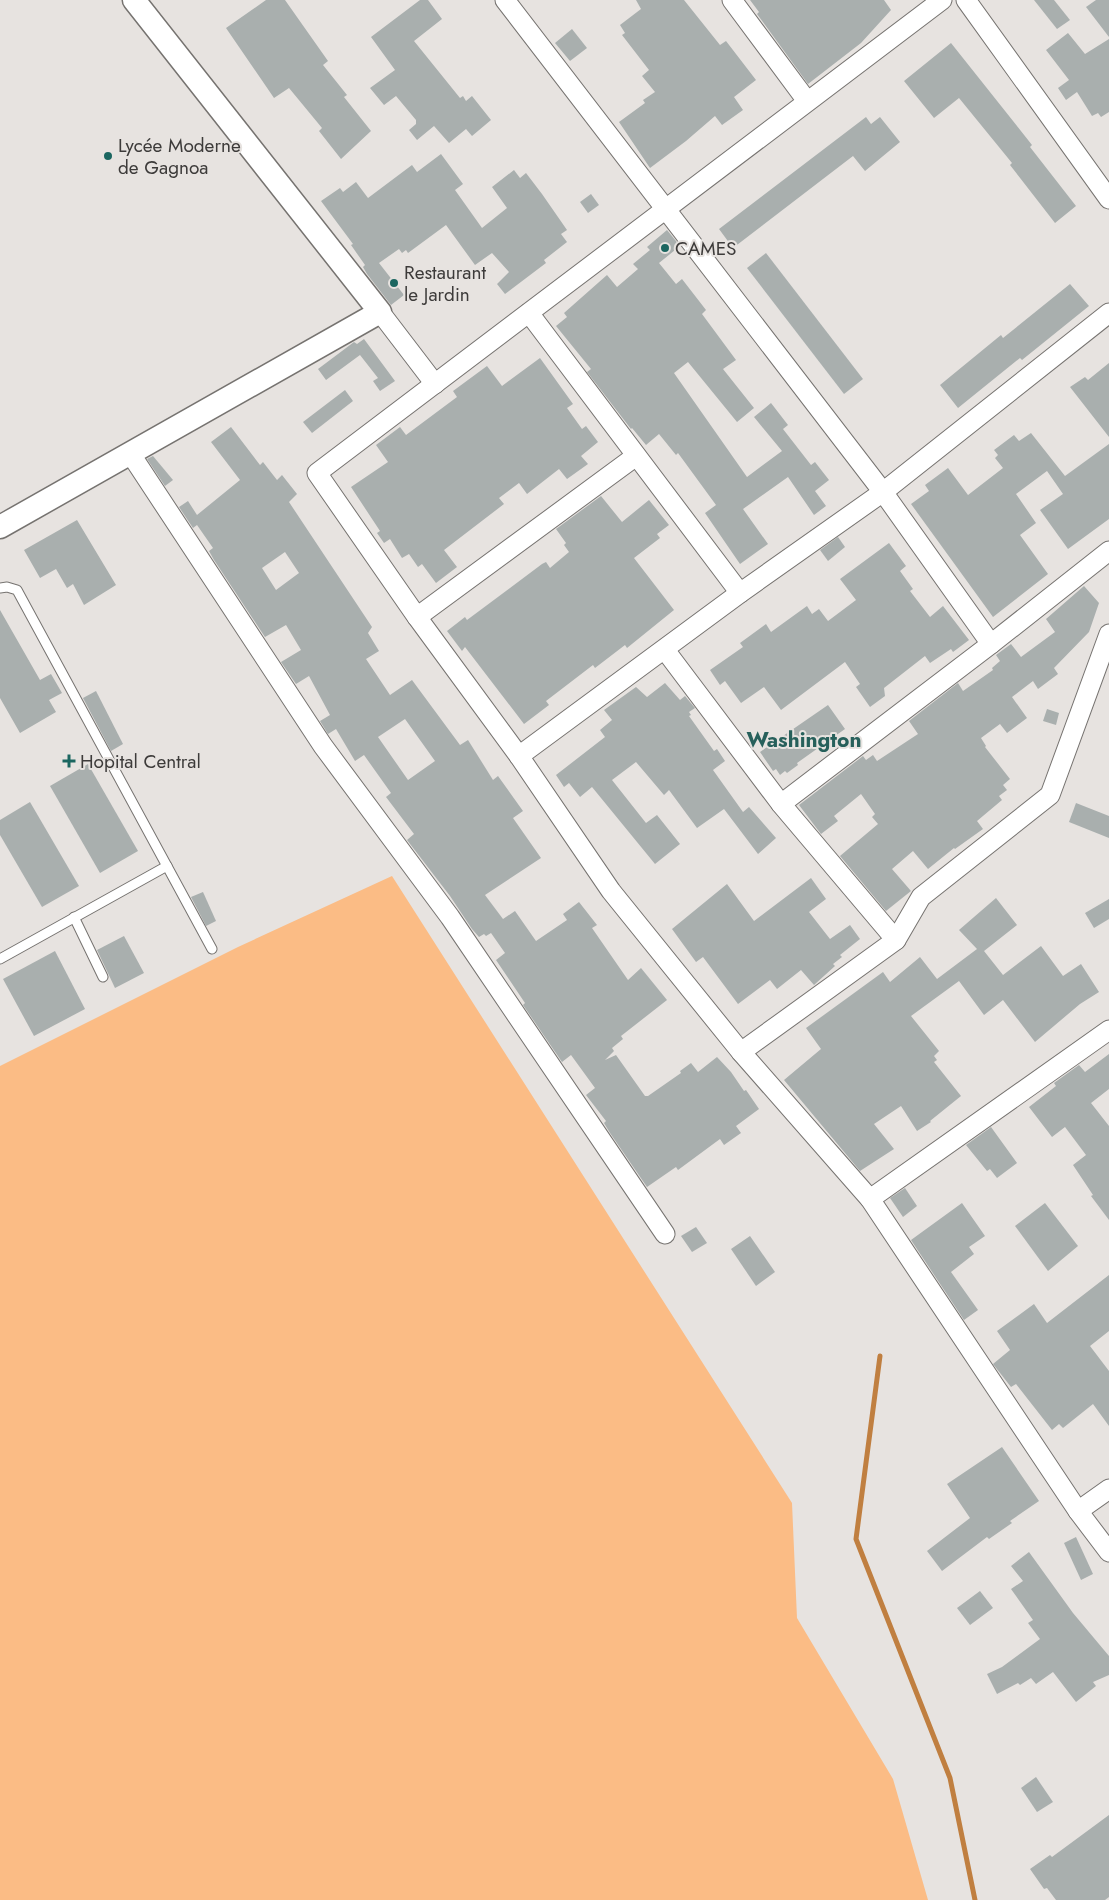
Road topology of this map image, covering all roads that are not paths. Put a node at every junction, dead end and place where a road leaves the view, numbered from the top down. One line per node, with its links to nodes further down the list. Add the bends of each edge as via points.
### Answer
1 (134, 0): 9 (street)
2 (505, 0): 8 (street)
3 (732, 0): 6 (street)
4 (942, 0): 6 (street)
5 (966, 0): 7 (street)
6 (808, 101): 8 (street)
7 (1109, 199)
8 (666, 209): 10 (street); 15 (street)
9 (380, 312): 12 (street); 13 (street)
10 (529, 313): 12 (street); 14 (street)
11 (1109, 313): 15 (street)
12 (435, 384): 20 (street, via 317,473)
13 (130, 453): 16 (street); 35 (street, via 323,746 450,916)
14 (636, 456): 19 (street); 20 (street)
15 (883, 492): 19 (street); 22 (street)
16 (0, 527)
17 (1109, 551): 22 (street)
18 (0, 588): 26 (lane, via 17,590)
19 (740, 594): 23 (street)
20 (417, 616): 24 (street)
21 (1109, 634): 28 (street, via 1050,795 921,897)
22 (991, 644): 25 (street)
23 (665, 650): 24 (street); 25 (street)
24 (518, 756): 33 (street, via 611,890)
25 (780, 804): 28 (street)
26 (168, 866): 27 (lane); 29 (lane)
27 (74, 917): 30 (lane); 31 (lane)
28 (896, 940): 33 (street)
29 (212, 949)
30 (0, 959)
31 (103, 977)
32 (1109, 1030): 34 (street)
33 (742, 1052): 34 (street)
34 (870, 1199): 37 (street)
35 (664, 1234)
36 (1109, 1489): 37 (street)
37 (1078, 1511): 38 (street)
38 (1109, 1552)

